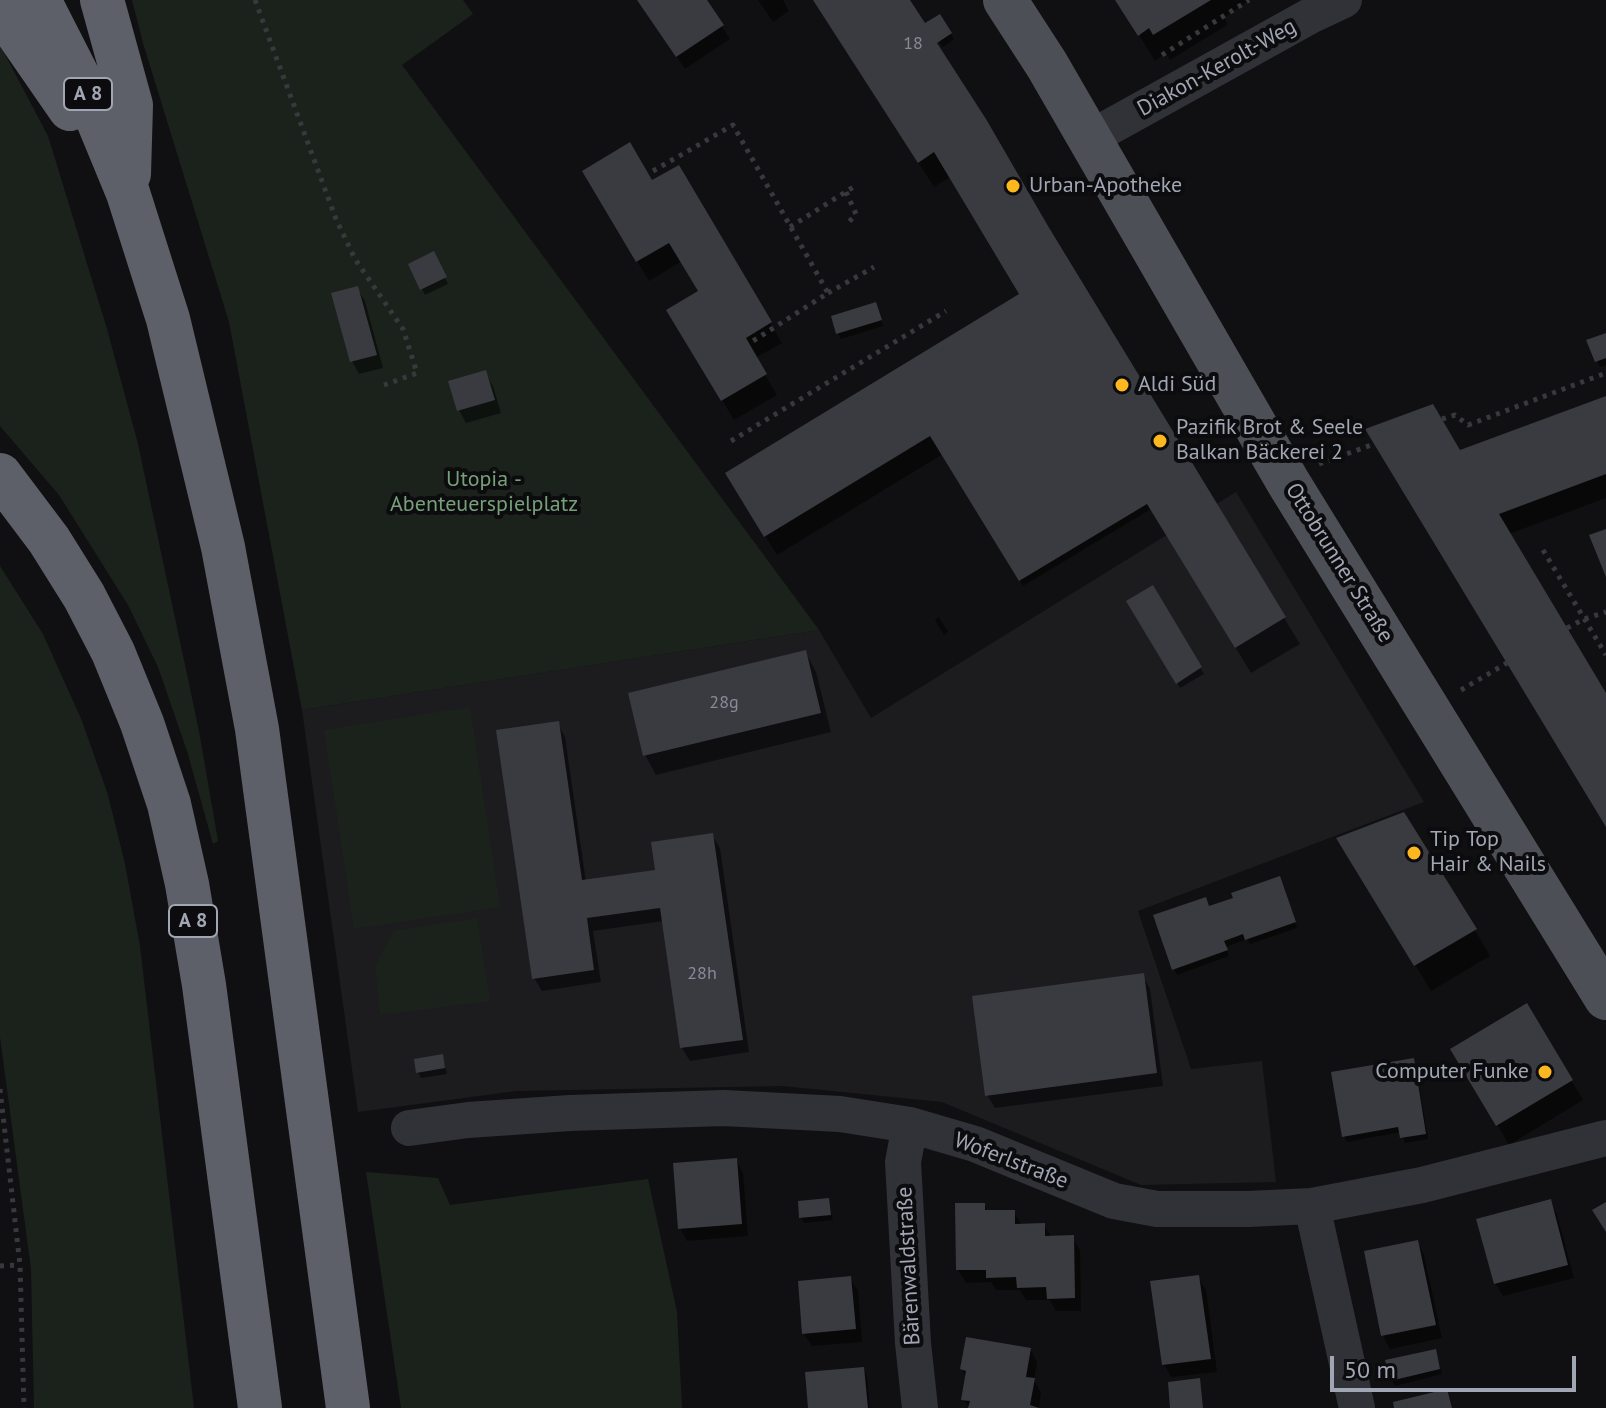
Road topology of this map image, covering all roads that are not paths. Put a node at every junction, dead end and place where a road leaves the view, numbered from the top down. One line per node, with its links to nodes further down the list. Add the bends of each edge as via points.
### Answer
1 (39, 0): 7 (highway, A 8, via 88,96)
2 (102, 0): 7 (highway, via 131,105)
3 (1005, 0): 6 (main road, Ottobrunner Straße)
4 (1344, 0): 6 (street, Diakon-Kerolt-Weg)
5 (0, 8): 7 (highway)
6 (1090, 138): 9 (main road, Ottobrunner Straße, via 1288,482)
7 (128, 193): 15 (highway, A 8, via 168,319 206,473 257,729)
8 (0, 475): 14 (highway, A 8, via 49,540 106,638 169,804 204,985)
9 (1606, 998)
10 (910, 1125): 11 (street, Woferlstraße, via 840,1114 724,1108 570,1113); 13 (street, Woferlstraße, via 975,1144 1114,1201 1157,1209); 16 (street, Bärenwaldstraße, via 903,1162)
11 (409, 1128)
12 (1606, 1138): 13 (street, Woferlstraße, via 1422,1185)
13 (1312, 1206): 17 (street)
14 (260, 1408)
15 (348, 1408)
16 (920, 1408)
17 (1357, 1408)

